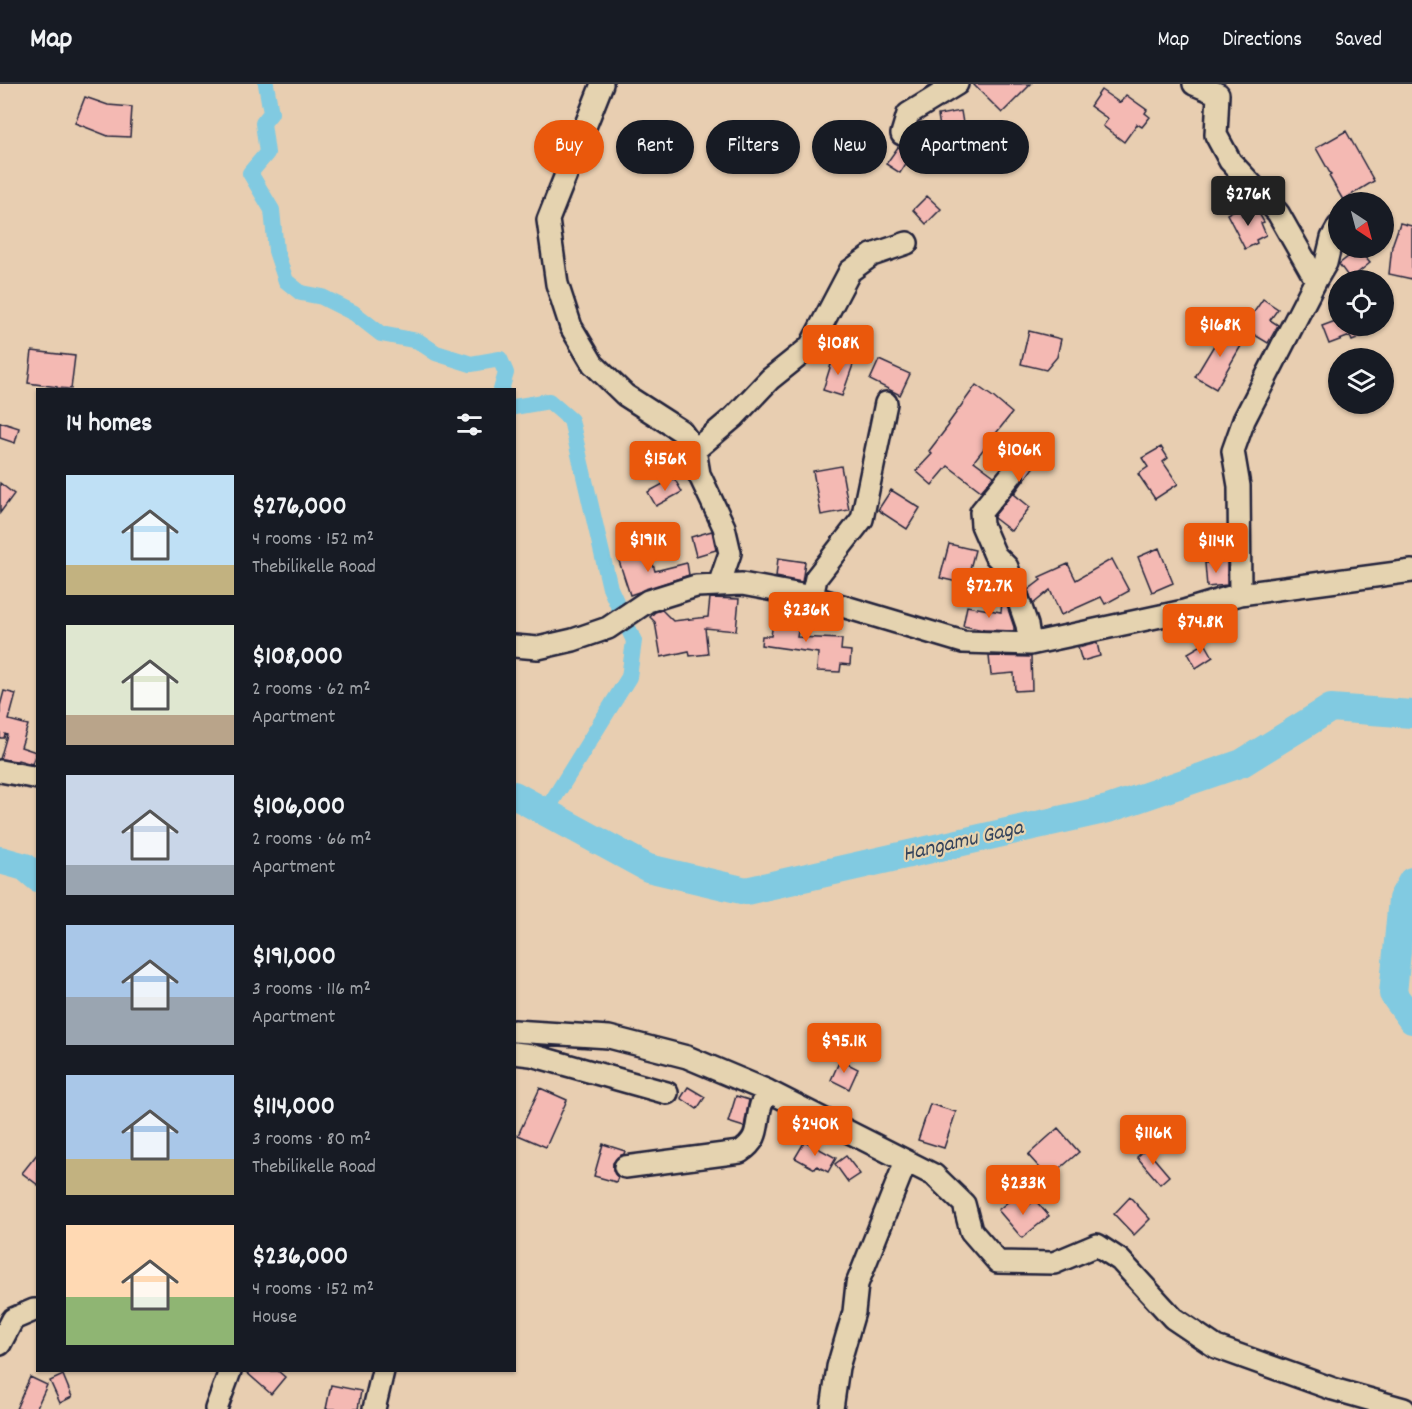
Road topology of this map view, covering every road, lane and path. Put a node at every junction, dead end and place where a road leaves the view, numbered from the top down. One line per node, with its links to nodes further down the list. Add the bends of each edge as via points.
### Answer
1 (602, 84): 9 (street, via 548,220 557,284 571,327 593,364 626,395 681,431)
2 (957, 84): 4 (street, via 908,114)
3 (1194, 84): 7 (street, via 1218,94 1216,135 1230,161 1278,213)
4 (906, 120)
5 (907, 243): 9 (street, via 872,255 850,272 810,347)
6 (1328, 255): 7 (street)
7 (1316, 280): 13 (street, via 1244,420 1233,451 1239,486)
8 (886, 403): 14 (street, via 862,519 816,578)
9 (695, 450): 12 (street, via 699,474 724,527 730,553)
10 (1012, 474): 15 (street, via 981,512 982,525 994,555 1007,567)
11 (1412, 571): 13 (street)
12 (718, 585): 14 (street, via 742,584); 16 (street, via 696,586 648,601 608,628 573,640 538,648)
13 (1240, 594): 15 (street, via 1184,611)
14 (812, 597): 15 (street, via 963,642)
15 (1030, 644)
16 (516, 646)
17 (0, 771): 18 (street)
18 (36, 778)
19 (516, 1031): 21 (street, via 609,1037 687,1057)
20 (516, 1053): 22 (street)
21 (768, 1091): 23 (street); 24 (street, via 761,1104 757,1130 749,1146 740,1152)
22 (667, 1093)
23 (906, 1161): 29 (street, via 934,1175 964,1204 971,1231 998,1262 1054,1263 1097,1245 1120,1260 1173,1318 1216,1347); 32 (street, via 857,1284 855,1312 838,1367)
24 (625, 1167)
25 (36, 1310): 26 (street, via 13,1319)
26 (3, 1334)
27 (230, 1372): 30 (street)
28 (383, 1372): 31 (street)
29 (1333, 1389): 33 (street); 34 (street)
30 (216, 1409)
31 (374, 1409)
32 (832, 1409)
33 (1357, 1409)
34 (1404, 1409)

